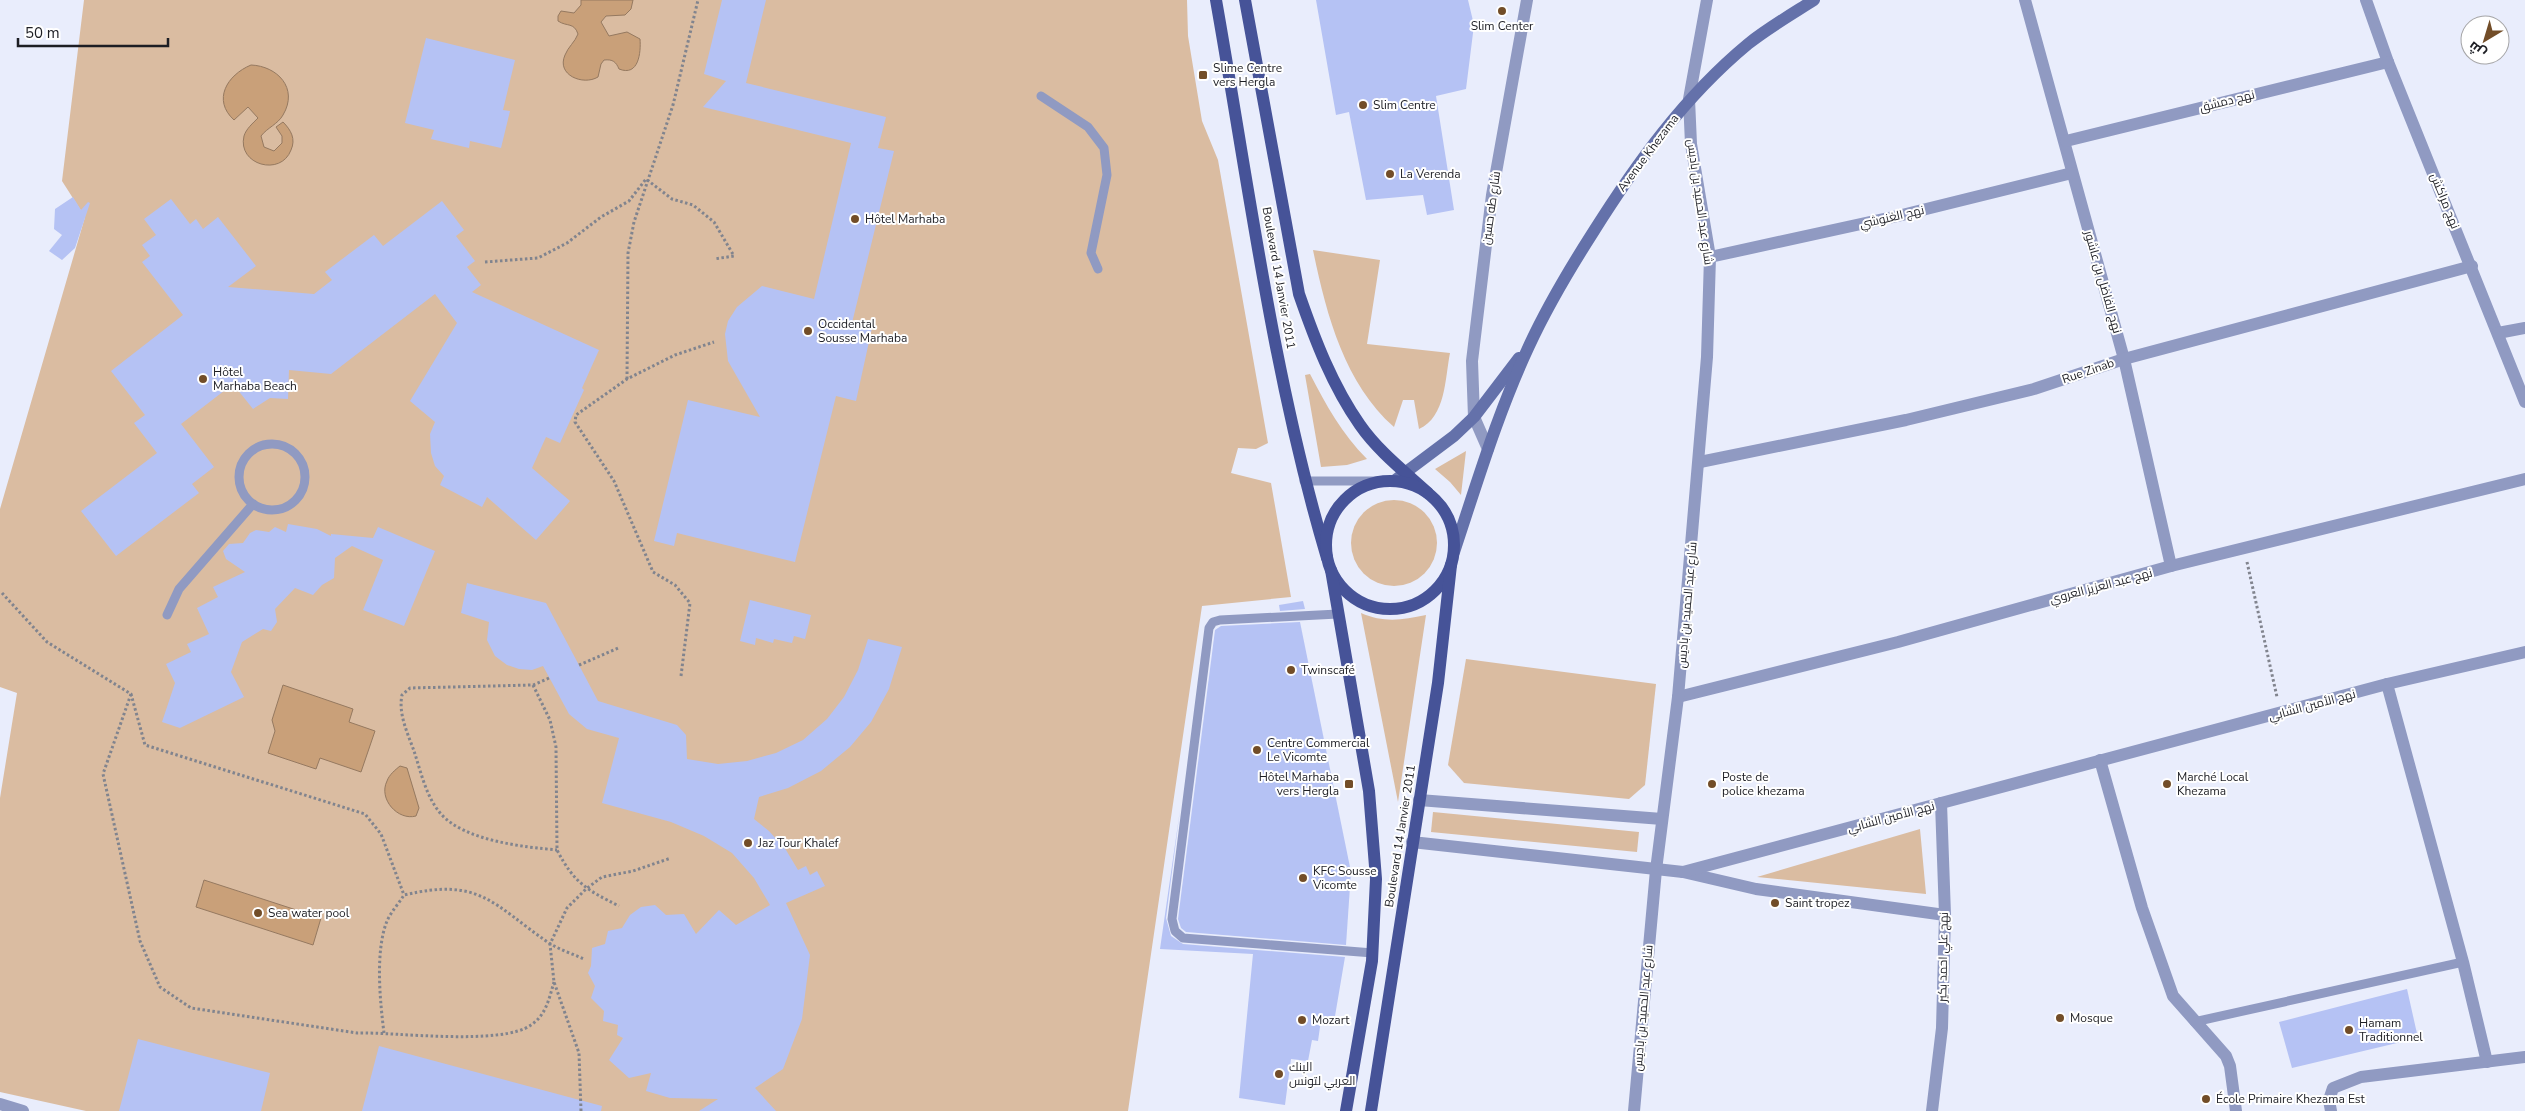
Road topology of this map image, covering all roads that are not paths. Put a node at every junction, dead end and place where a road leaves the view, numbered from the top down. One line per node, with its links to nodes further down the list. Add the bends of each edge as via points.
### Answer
1 (1216, 0): 26 (main road, Boulevard 14 Janvier 2011)
2 (1245, 0): 24 (main road, Boulevard 14 Janvier 2011, via 1299,294 1325,366 1342,396 1361,426)
3 (1527, 0): 21 (street, شارع طه حسين, via 1492,195 1475,321 1471,377)
4 (1707, 0): 10 (street, شارع عبد الحميد بن باديس)
5 (1814, 0): 10 (main road, Avenue Khezama, via 1748,44)
6 (2025, 0): 11 (street, نهج الفاضل بن عاشور)
7 (2366, 0): 8 (street, نهج مراكش)
8 (2388, 62): 11 (street, نهج دمشق); 14 (street, نهج مراكش)
9 (1041, 96): 15 (lane, via 1088,127 1104,148 1107,175 1091,253)
10 (1688, 99): 13 (street, شارع عبد الحميد بن باديس, via 1691,144); 18 (main road, Avenue Khezama, via 1610,205 1565,276)
11 (2066, 141): 12 (street, نهج الفاضل بن عاشور)
12 (2072, 173): 13 (street, نهج الغنوشي); 19 (street, نهج الفاضل بن عاشور)
13 (1710, 257): 23 (street, شارع عبد الحميد بن باديس)
14 (2472, 266): 17 (street, نهج مراكش); 19 (street, Rue Zinab)
15 (1098, 269)
16 (2525, 328): 17 (street)
17 (2498, 333): 20 (street, نهج مراكش)
18 (1528, 346): 21 (main road, Avenue Khezama); 22 (main road, Avenue Khezama)
19 (2124, 359): 23 (street, Rue Zinab, via 2034,389 1906,420); 32 (street, نهج الفاضل بن عاشور)
20 (2525, 402)
21 (1474, 417): 22 (street); 24 (main road, Avenue Khezama)
22 (1488, 449): 30 (main road, Avenue Khezama)
23 (1700, 462): 37 (street, شارع عبد الحميد بن باديس)
24 (1405, 472): 27 (main road, Avenue Khezama); 28 (main road, Boulevard 14 Janvier 2011)
25 (2525, 479): 32 (street, نهج عبد العزيز العروي)
26 (1304, 481): 27 (lane); 31 (main road, Boulevard 14 Janvier 2011)
27 (1388, 481): 28 (main road, via 1412,484); 31 (main road, via 1362,487 1344,499 1332,517 1326,537)
28 (1428, 493): 30 (main road, via 1449,519 1454,535)
29 (253, 504): 29 (lane, via 278,510 300,496 306,471 292,450 280,444 267,444 255,448 245,457 240,469 240,482 244,494); 34 (lane, via 179,589)
30 (1453, 558): 31 (main road, via 1441,584 1425,599 1404,608 1382,609 1361,602 1343,589); 39 (main road, Boulevard 14 Janvier 2011, via 1438,683)
31 (1329, 564): 33 (main road, Boulevard 14 Janvier 2011)
32 (2171, 566): 37 (street, نهج عبد العزيز العروي, via 1898,642)
33 (1338, 614): 46 (main road, Boulevard 14 Janvier 2011, via 1369,791 1374,838); 46 (lane, via 1220,620 1209,628 1172,919 1174,931 1183,938)
34 (167, 615)
35 (2525, 652): 36 (street, نهج الأمين الشابي)
36 (2387, 684): 38 (street, نهج الأمين الشابي); 47 (street)
37 (1678, 697): 41 (street, شارع عبد الحميد بن باديس)
38 (2100, 760): 40 (street, نهج الأمين الشابي); 48 (street, via 2142,908 2173,996)
39 (1419, 800): 41 (street); 42 (main road, Boulevard 14 Janvier 2011)
40 (1941, 803): 44 (street, نهج الأمين الشابي); 45 (street, نهج علي احمد بكير)
41 (1662, 819): 43 (street, شارع عبد الحميد بن باديس)
42 (1412, 842): 43 (street); 54 (main road, Boulevard 14 Janvier 2011)
43 (1656, 870): 44 (street); 55 (street, شارع عبد الحميد بن باديس)
44 (1683, 872): 45 (street, via 1756,888)
45 (1945, 915): 56 (street, نهج علي احمد بكير, via 1942,1028)
46 (1373, 953): 53 (main road, Boulevard 14 Janvier 2011)
47 (2463, 962): 48 (lane); 50 (street)
48 (2194, 1022): 57 (street, via 2226,1056)
49 (2525, 1057): 50 (street)
50 (2487, 1062): 58 (street, via 2361,1077 2333,1088 2329,1100)
51 (0, 1104): 52 (street)
52 (23, 1111)
53 (1346, 1111)
54 (1371, 1111)
55 (1636, 1111)
56 (1932, 1111)
57 (2236, 1111)
58 (2331, 1111)

